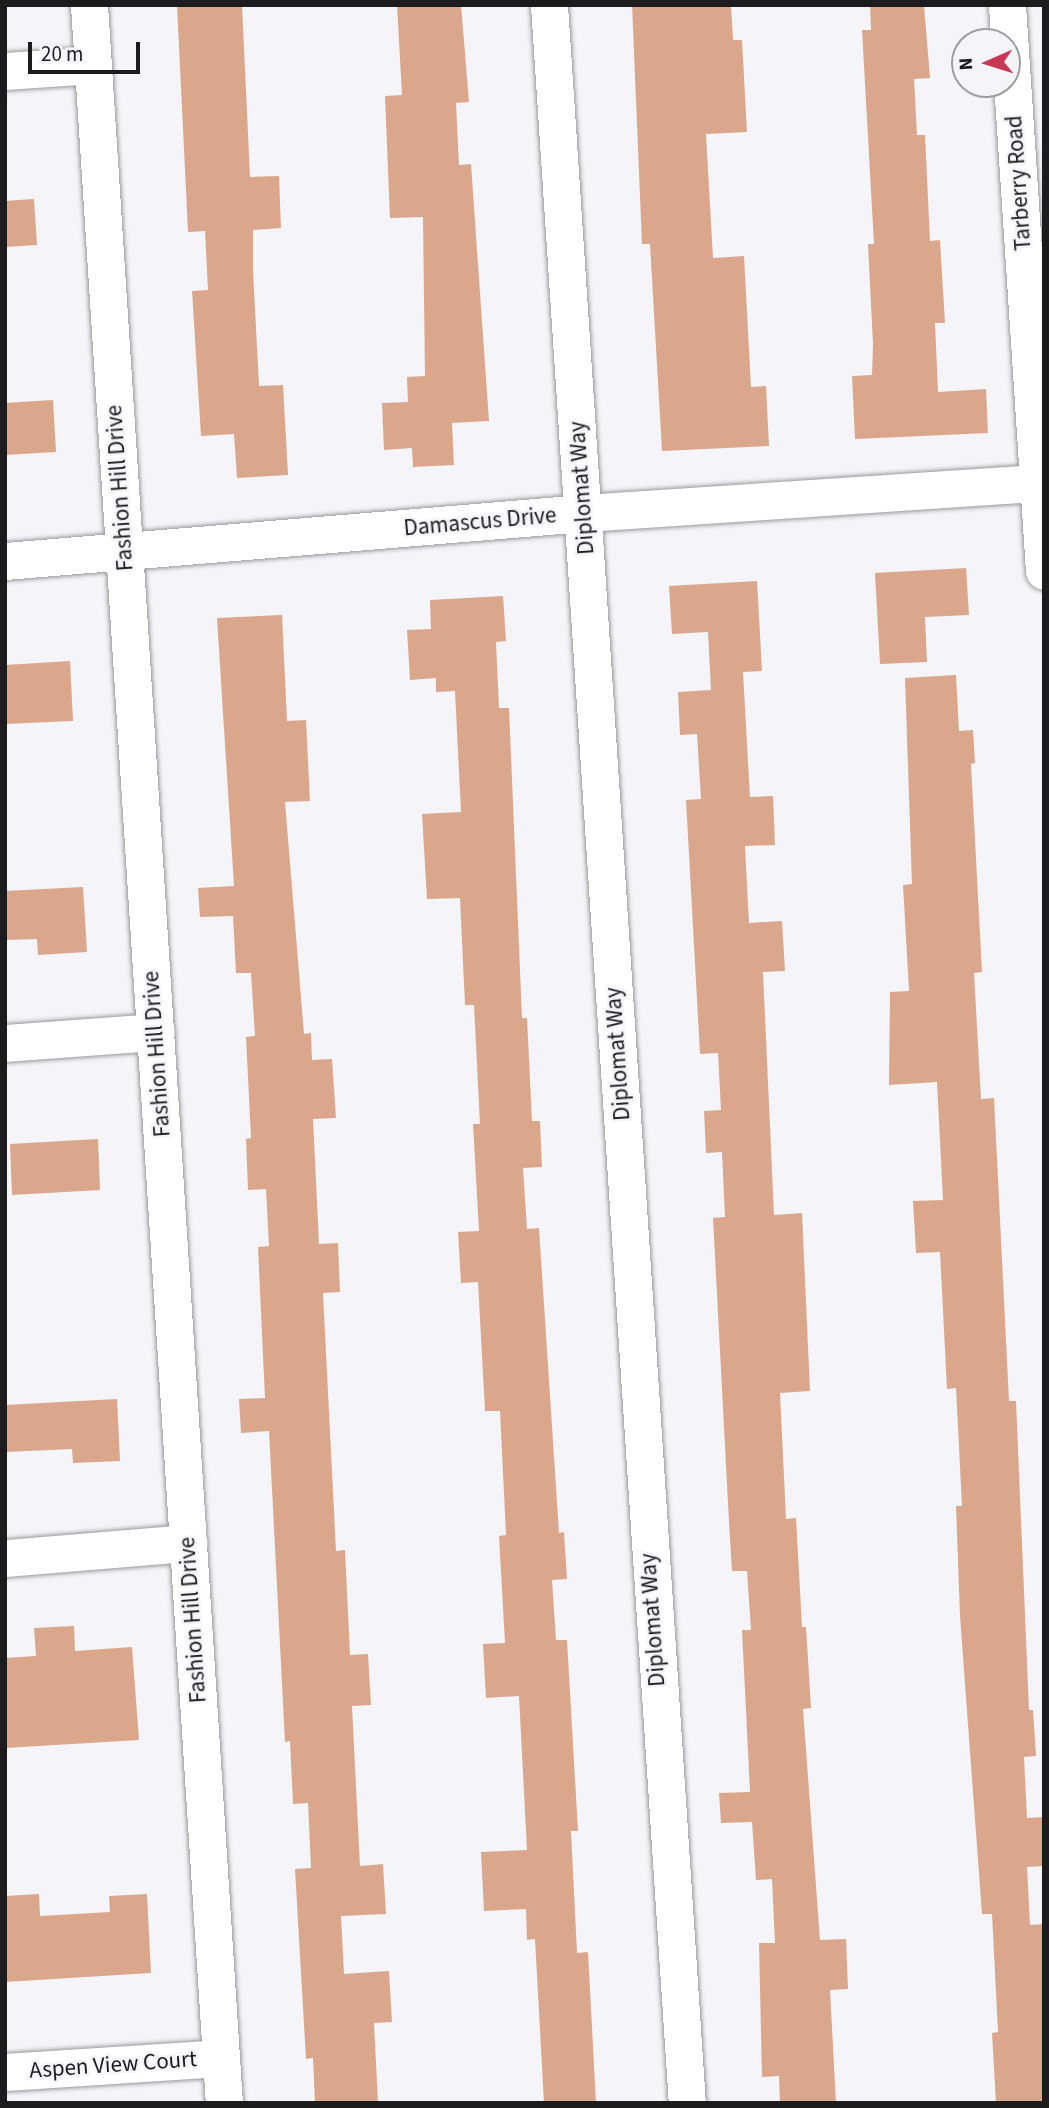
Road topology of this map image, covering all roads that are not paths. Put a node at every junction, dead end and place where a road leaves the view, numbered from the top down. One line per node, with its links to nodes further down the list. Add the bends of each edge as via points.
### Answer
1 (89, 5): 4 (street, Fashion Hill Drive)
2 (550, 5): 8 (street, Diplomat Way)
3 (1007, 5): 6 (street, Tarberry Road)
4 (93, 65): 5 (street); 9 (street, Fashion Hill Drive)
5 (5, 71)
6 (1032, 205): 7 (street, Tarberry Road)
7 (1038, 483): 8 (street, Damascus Drive); 11 (street, Tarberry Road)
8 (584, 513): 9 (street, Damascus Drive); 19 (street, Diplomat Way)
9 (124, 553): 10 (street, Damascus Drive); 12 (street, Fashion Hill Drive)
10 (5, 561)
11 (1044, 571)
12 (156, 1032): 13 (street); 14 (street, Fashion Hill Drive)
13 (5, 1044)
14 (188, 1543): 15 (street); 16 (street, Fashion Hill Drive)
15 (5, 1558)
16 (221, 2058): 17 (street, Aspen View Court); 18 (street, Fashion Hill Drive)
17 (5, 2072)
18 (224, 2103)
19 (687, 2103)

